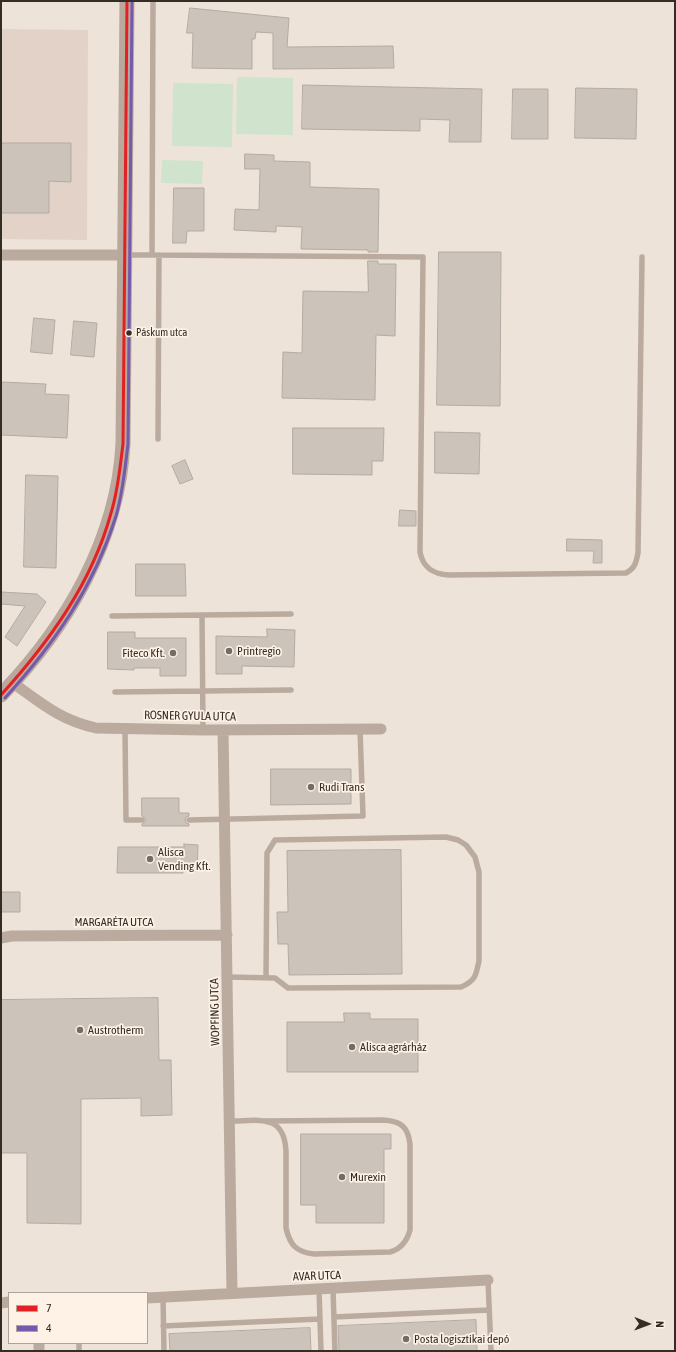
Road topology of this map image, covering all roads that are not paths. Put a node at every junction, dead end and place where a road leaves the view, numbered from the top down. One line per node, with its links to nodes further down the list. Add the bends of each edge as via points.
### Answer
1 (127, 1): 4 (main road)
2 (153, 1): 5 (lane)
3 (1, 255): 4 (street)
4 (125, 255): 5 (lane); 12 (main road, via 123,444 116,500 99,552 77,595 54,631)
5 (152, 255): 6 (lane)
6 (159, 255): 7 (lane, via 423,257 420,552 425,566 437,573 449,575 626,573 633,569 638,553); 8 (lane)
7 (642, 257)
8 (158, 439)
9 (291, 614): 10 (lane)
10 (202, 615): 11 (lane); 14 (lane)
11 (112, 616)
12 (13, 682): 16 (main road); 17 (street, ROSNER GYULA UTCA, via 66,719 96,728)
13 (291, 690): 14 (lane)
14 (202, 691): 15 (lane); 20 (lane)
15 (115, 692)
16 (1, 695)
17 (125, 728): 20 (street, ROSNER GYULA UTCA); 23 (lane, via 126,820)
18 (380, 728): 19 (street, ROSNER GYULA UTCA)
19 (360, 729): 21 (street, ROSNER GYULA UTCA); 22 (lane, via 363,816)
20 (203, 730): 21 (street, ROSNER GYULA UTCA)
21 (224, 730): 22 (street, WOPFING UTCA)
22 (225, 819): 24 (lane); 25 (street, WOPFING UTCA)
23 (142, 820)
24 (189, 820)
25 (227, 935): 26 (street, MARGARÉTA UTCA); 27 (street, WOPFING UTCA)
26 (1, 938)
27 (227, 977): 28 (lane); 29 (street, WOPFING UTCA)
28 (266, 978): 28 (lane, via 275,978 288,988 461,987 470,983 477,975 479,962 479,872 475,857 466,845 446,837 275,840 267,853)
29 (230, 1121): 30 (lane); 34 (street, WOPFING UTCA)
30 (265, 1121): 30 (lane, via 272,1122 278,1127 285,1139 286,1228 288,1239 298,1250 314,1254 390,1252 401,1247 410,1230 410,1144 409,1136 402,1125 395,1121 383,1120)
31 (488, 1280): 33 (street, AVAR UTCA); 37 (lane)
32 (319, 1289): 33 (street, AVAR UTCA); 34 (street, AVAR UTCA); 39 (lane)
33 (333, 1289): 38 (lane)
34 (232, 1293): 35 (street, AVAR UTCA)
35 (163, 1297): 36 (street, AVAR UTCA); 40 (lane)
36 (148, 1298)
37 (490, 1310): 38 (lane); 44 (lane)
38 (334, 1316): 43 (lane)
39 (320, 1319): 40 (lane); 42 (lane)
40 (164, 1326): 41 (lane)
41 (164, 1351)
42 (321, 1351)
43 (335, 1351)
44 (491, 1351)

